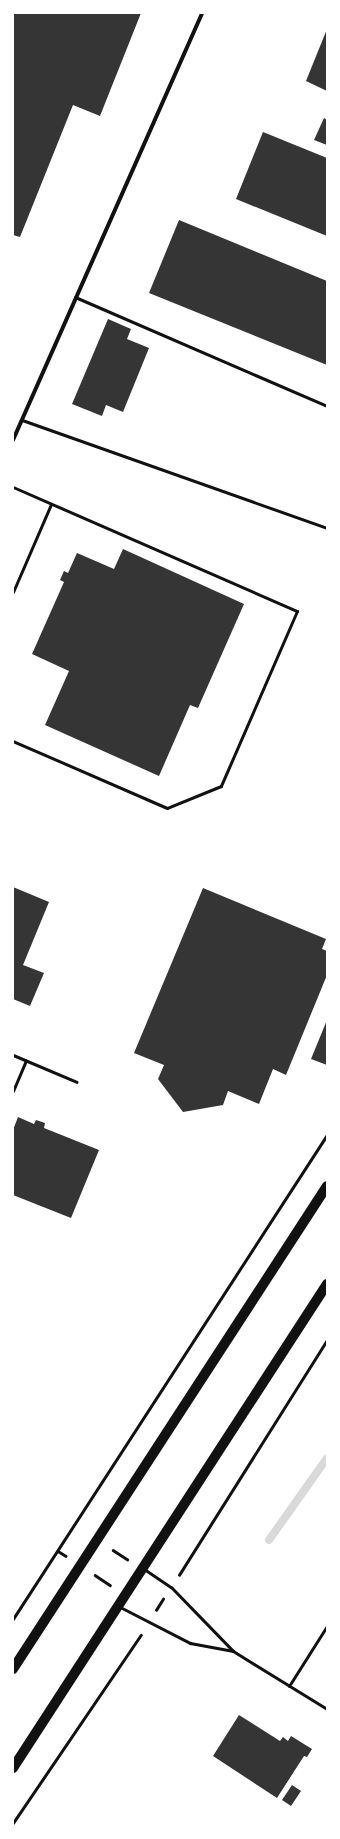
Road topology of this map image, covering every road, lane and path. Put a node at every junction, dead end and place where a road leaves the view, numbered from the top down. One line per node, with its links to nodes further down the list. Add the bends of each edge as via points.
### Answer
1 (202, 13): 2 (street)
2 (74, 297): 3 (lane); 4 (street)
3 (327, 406)
4 (22, 420): 5 (street); 8 (lane)
5 (13, 440)
6 (13, 487): 7 (lane)
7 (51, 504): 9 (lane); 10 (lane, via 297,611 221,786 167,808)
8 (327, 528)
9 (13, 592)
10 (13, 741)
11 (13, 1055): 12 (lane)
12 (26, 1061): 13 (lane); 14 (lane)
13 (77, 1082)
14 (13, 1091)
15 (327, 1135): 20 (path)
16 (327, 1186): 23 (main road)
17 (327, 1284): 18 (main road)
18 (143, 1569): 19 (main road); 22 (lane, via 171,1587)
19 (119, 1606): 22 (lane, via 190,1643); 26 (main road)
20 (13, 1619)
21 (327, 1626): 24 (lane)
22 (233, 1651): 24 (lane)
23 (13, 1669)
24 (289, 1686): 25 (lane)
25 (327, 1709)
26 (13, 1768)

